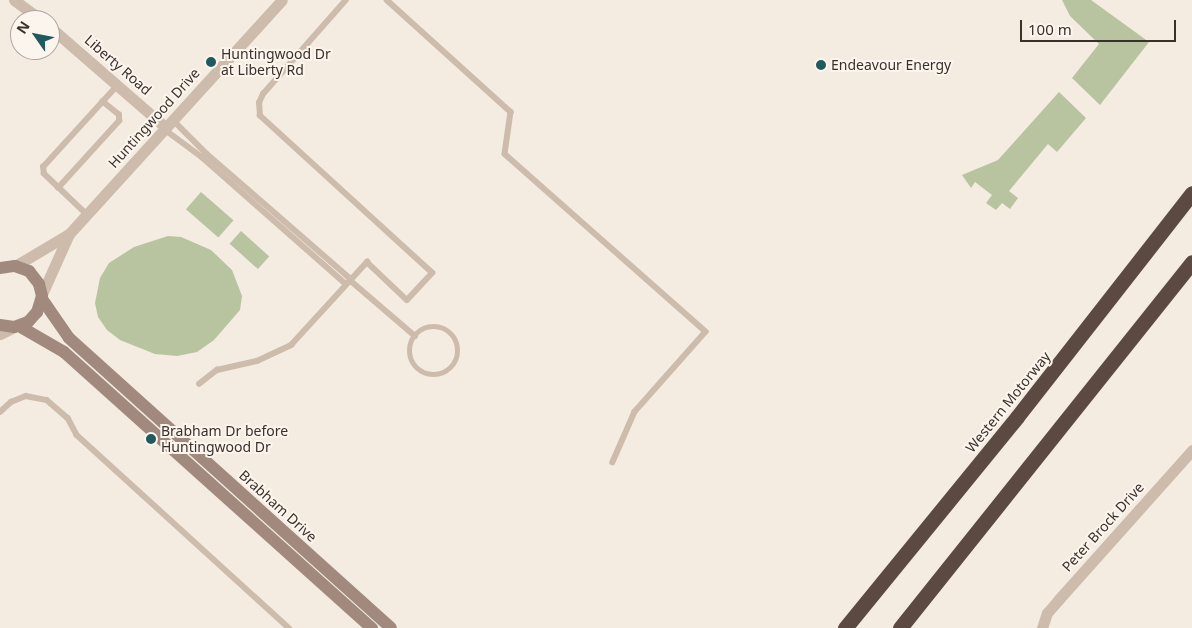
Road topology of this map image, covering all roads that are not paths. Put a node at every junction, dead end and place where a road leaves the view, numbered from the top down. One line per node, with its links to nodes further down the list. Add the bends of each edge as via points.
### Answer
1 (14, 0): 5 (street)
2 (282, 0): 9 (street, Huntingwood Drive)
3 (346, 0): 16 (lane, via 262,94 258,107 263,120 432,273 407,300 366,262)
4 (387, 0): 25 (lane, via 512,112 505,154 706,332 635,412)
5 (28, 10)
6 (60, 36): 7 (street, Liberty Road)
7 (118, 85): 8 (lane); 9 (street, Liberty Road)
8 (103, 102): 10 (lane, via 43,167 44,174); 10 (lane, via 119,115 119,121)
9 (167, 125): 12 (street, Huntingwood Drive); 16 (lane, via 206,153); 16 (lane, via 182,145 198,154)
10 (58, 188): 12 (lane)
11 (1192, 193): 29 (highway, Western Motorway, via 1017,418)
12 (86, 214): 13 (street, Huntingwood Drive)
13 (69, 234): 15 (street, Huntingwood Drive); 17 (street, Huntingwood Drive)
14 (1192, 262): 30 (highway)
15 (6, 265): 17 (main road, Brabham Drive, via 33,275)
16 (349, 281): 21 (lane); 22 (lane, via 292,345 258,360 217,370)
17 (42, 296): 19 (main road, via 35,316); 28 (main road, Brabham Drive, via 68,338)
18 (0, 325): 19 (main road, Brabham Drive)
19 (17, 327): 20 (street); 27 (main road, Brabham Drive, via 47,340 71,358)
20 (0, 334)
21 (415, 336): 21 (lane, via 431,327 448,332 458,352 450,368 434,375 417,369 410,349)
22 (199, 384)
23 (0, 412): 26 (lane, via 11,402 26,396 48,400 68,418 77,435)
24 (1192, 450): 31 (street, Peter Brock Drive, via 1053,606)
25 (613, 462)
26 (289, 628)
27 (372, 628)
28 (391, 628)
29 (845, 628)
30 (900, 628)
31 (1042, 628)

